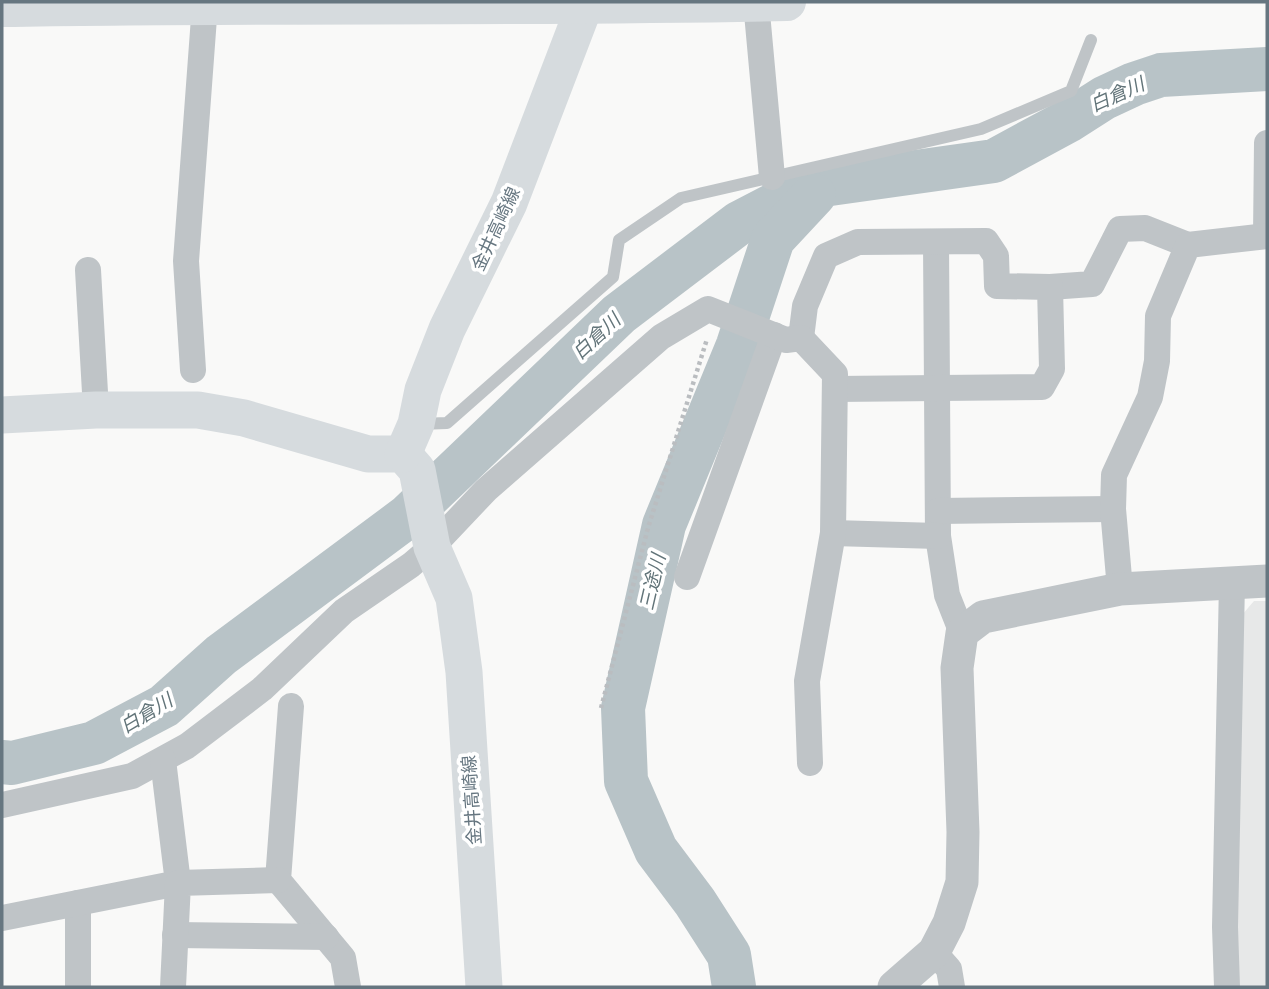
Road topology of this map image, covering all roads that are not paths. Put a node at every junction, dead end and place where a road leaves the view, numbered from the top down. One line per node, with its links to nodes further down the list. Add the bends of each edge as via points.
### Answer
1 (756, 2): 2 (highway); 4 (highway); 8 (street)
2 (787, 2)
3 (205, 4): 4 (highway); 5 (highway); 16 (street, via 186,261)
4 (585, 4): 21 (main road, 金井高崎線, via 509,203 447,329 423,390)
5 (2, 8)
6 (1091, 40): 8 (lane, via 1071,91 981,130)
7 (1267, 143): 9 (street)
8 (772, 177): 21 (lane, via 681,198 619,240 613,277)
9 (1266, 236): 11 (street)
10 (936, 242): 13 (street, via 986,241 996,256 997,286); 15 (street, via 858,242 826,256 805,306); 17 (street)
11 (1188, 245): 13 (street, via 1145,228 1120,229 1092,284); 22 (street, via 1158,316 1157,362 1150,397 1114,475)
12 (88, 270): 19 (street)
13 (1050, 287): 17 (street, via 1052,369 1042,387)
14 (764, 331): 15 (street, via 786,340); 25 (street, via 708,309 661,337); 26 (street)
15 (801, 338): 18 (street, via 835,374)
16 (193, 370)
17 (937, 388): 18 (street); 23 (street)
18 (835, 389): 24 (street)
19 (96, 410): 20 (main road); 21 (main road, via 198,410 244,418 369,454)
20 (2, 415)
21 (412, 449): 25 (main road, 金井高崎線)
22 (1113, 509): 23 (street); 29 (street)
23 (938, 524): 24 (street); 30 (street, via 947,595)
24 (833, 533): 33 (street, via 807,681)
25 (431, 540): 32 (street, via 411,565 344,611 262,689); 45 (main road, 金井高崎線, via 454,598 464,672)
26 (688, 577)
27 (1267, 581): 28 (street)
28 (1233, 582): 29 (street); 48 (street)
29 (1120, 589): 30 (street, via 983,617)
30 (962, 633): 41 (street, via 957,668 962,882)
31 (291, 706): 35 (street)
32 (163, 760): 34 (street, via 132,776); 36 (street)
33 (810, 763)
34 (2, 805)
35 (278, 880): 36 (street); 40 (street)
36 (178, 883): 37 (street); 39 (street)
37 (78, 903): 38 (street); 42 (street)
38 (2, 918)
39 (175, 935): 40 (street); 43 (street)
40 (326, 937): 44 (street, via 343,958)
41 (934, 952): 46 (street); 47 (street, via 949,969)
42 (78, 987)
43 (173, 987)
44 (348, 987)
45 (484, 987)
46 (894, 987)
47 (952, 987)
48 (1227, 987)

